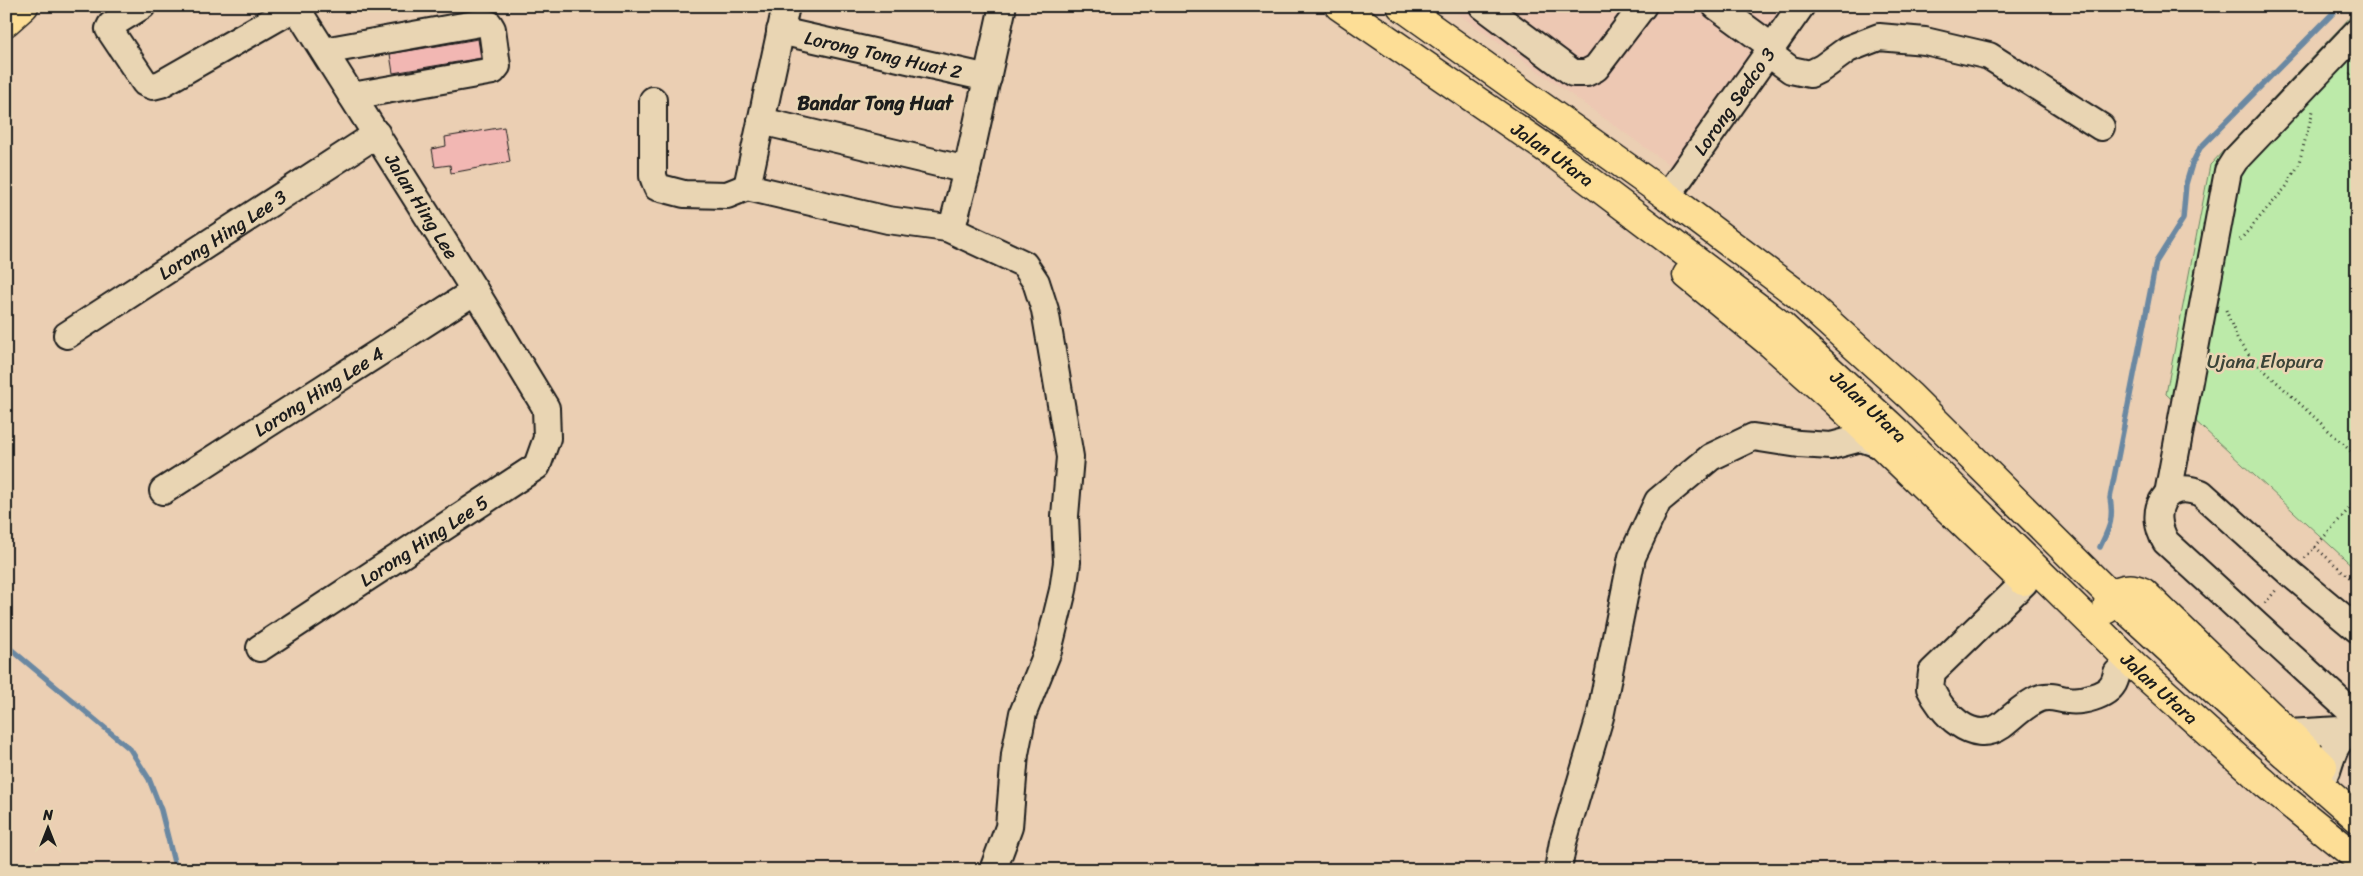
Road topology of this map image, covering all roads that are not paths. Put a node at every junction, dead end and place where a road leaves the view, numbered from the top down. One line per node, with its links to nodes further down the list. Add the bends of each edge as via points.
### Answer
1 (24, 6): 12 (highway)
2 (142, 6): 9 (street, via 109,29 145,83 153,86)
3 (1000, 6): 16 (street, via 1002,10)
4 (1339, 6): 30 (highway, Jalan Utara, via 1557,156 1781,324)
5 (1401, 6): 24 (highway, Jalan Utara)
6 (1483, 6): 7 (street, via 1573,73 1586,73 1596,68)
7 (1644, 6)
8 (1801, 6): 14 (street, Lorong Sedco 3)
9 (298, 7): 15 (street, Jalan Hing Lee)
10 (1727, 10): 14 (street)
11 (783, 18): 16 (street, Lorong Tong Huat 2); 19 (street)
12 (6, 22)
13 (2357, 32): 32 (street, via 2228,171)
14 (1770, 50): 20 (street, via 1791,70 1810,74 1848,48 1879,37 1925,41 1962,49 1989,56); 24 (street, Lorong Sedco 3)
15 (324, 51): 17 (street, Jalan Hing Lee); 17 (street, via 480,23 489,24 492,29 498,66 493,71)
16 (988, 78): 22 (street)
17 (352, 96): 21 (street, Jalan Hing Lee)
18 (653, 100): 23 (street, via 653,176 657,187 684,194 727,195)
19 (761, 121): 22 (street); 23 (street)
20 (2101, 127)
21 (377, 134): 27 (street, Jalan Hing Lee); 28 (street, Lorong Hing Lee 3)
22 (968, 170): 25 (street)
23 (746, 188): 25 (street, via 888,220)
24 (1667, 196): 26 (highway, Jalan Utara)
25 (948, 228): 45 (street, via 1024,264 1036,282 1045,310 1070,457 1065,516 1067,562 1063,590 1048,652 1023,712 1015,754 1009,827)
26 (1732, 244): 30 (highway, via 1783,300 1900,406 1905,417); 34 (highway, Jalan Utara, via 1797,294 1877,365)
27 (475, 291): 29 (street, Jalan Hing Lee); 31 (street, Lorong Hing Lee 4)
28 (67, 335)
29 (546, 408): 36 (street, Lorong Hing Lee 5, via 547,438 537,466)
30 (1888, 438): 33 (highway); 41 (highway, Jalan Utara); 46 (street, via 1860,438 1831,446 1753,436 1711,458 1658,501 1632,557 1600,717 1563,842)
31 (163, 491)
32 (2168, 494): 35 (street, via 2190,488 2201,493); 38 (street, via 2159,511 2161,534 2166,542)
33 (2024, 583): 37 (highway); 37 (street, via 1932,672 1930,688 1945,710 1972,732 1986,732 2000,727 2038,699 2050,696 2070,701 2093,698 2113,685)
34 (2111, 596): 39 (highway, via 2123,588 2143,592); 42 (highway, via 2107,614 2113,625 2253,755); 43 (highway, Jalan Utara)
35 (2357, 629)
36 (260, 648)
37 (2117, 673): 41 (highway, via 2203,744)
38 (2356, 725): 39 (street); 40 (street, via 2337,743)
39 (2289, 733): 40 (highway)
40 (2327, 771): 43 (highway)
41 (2267, 785): 42 (highway, Jalan Utara)
42 (2291, 805): 44 (highway, Jalan Utara)
43 (2356, 818)
44 (2357, 858)
45 (994, 870)
46 (1558, 870)

